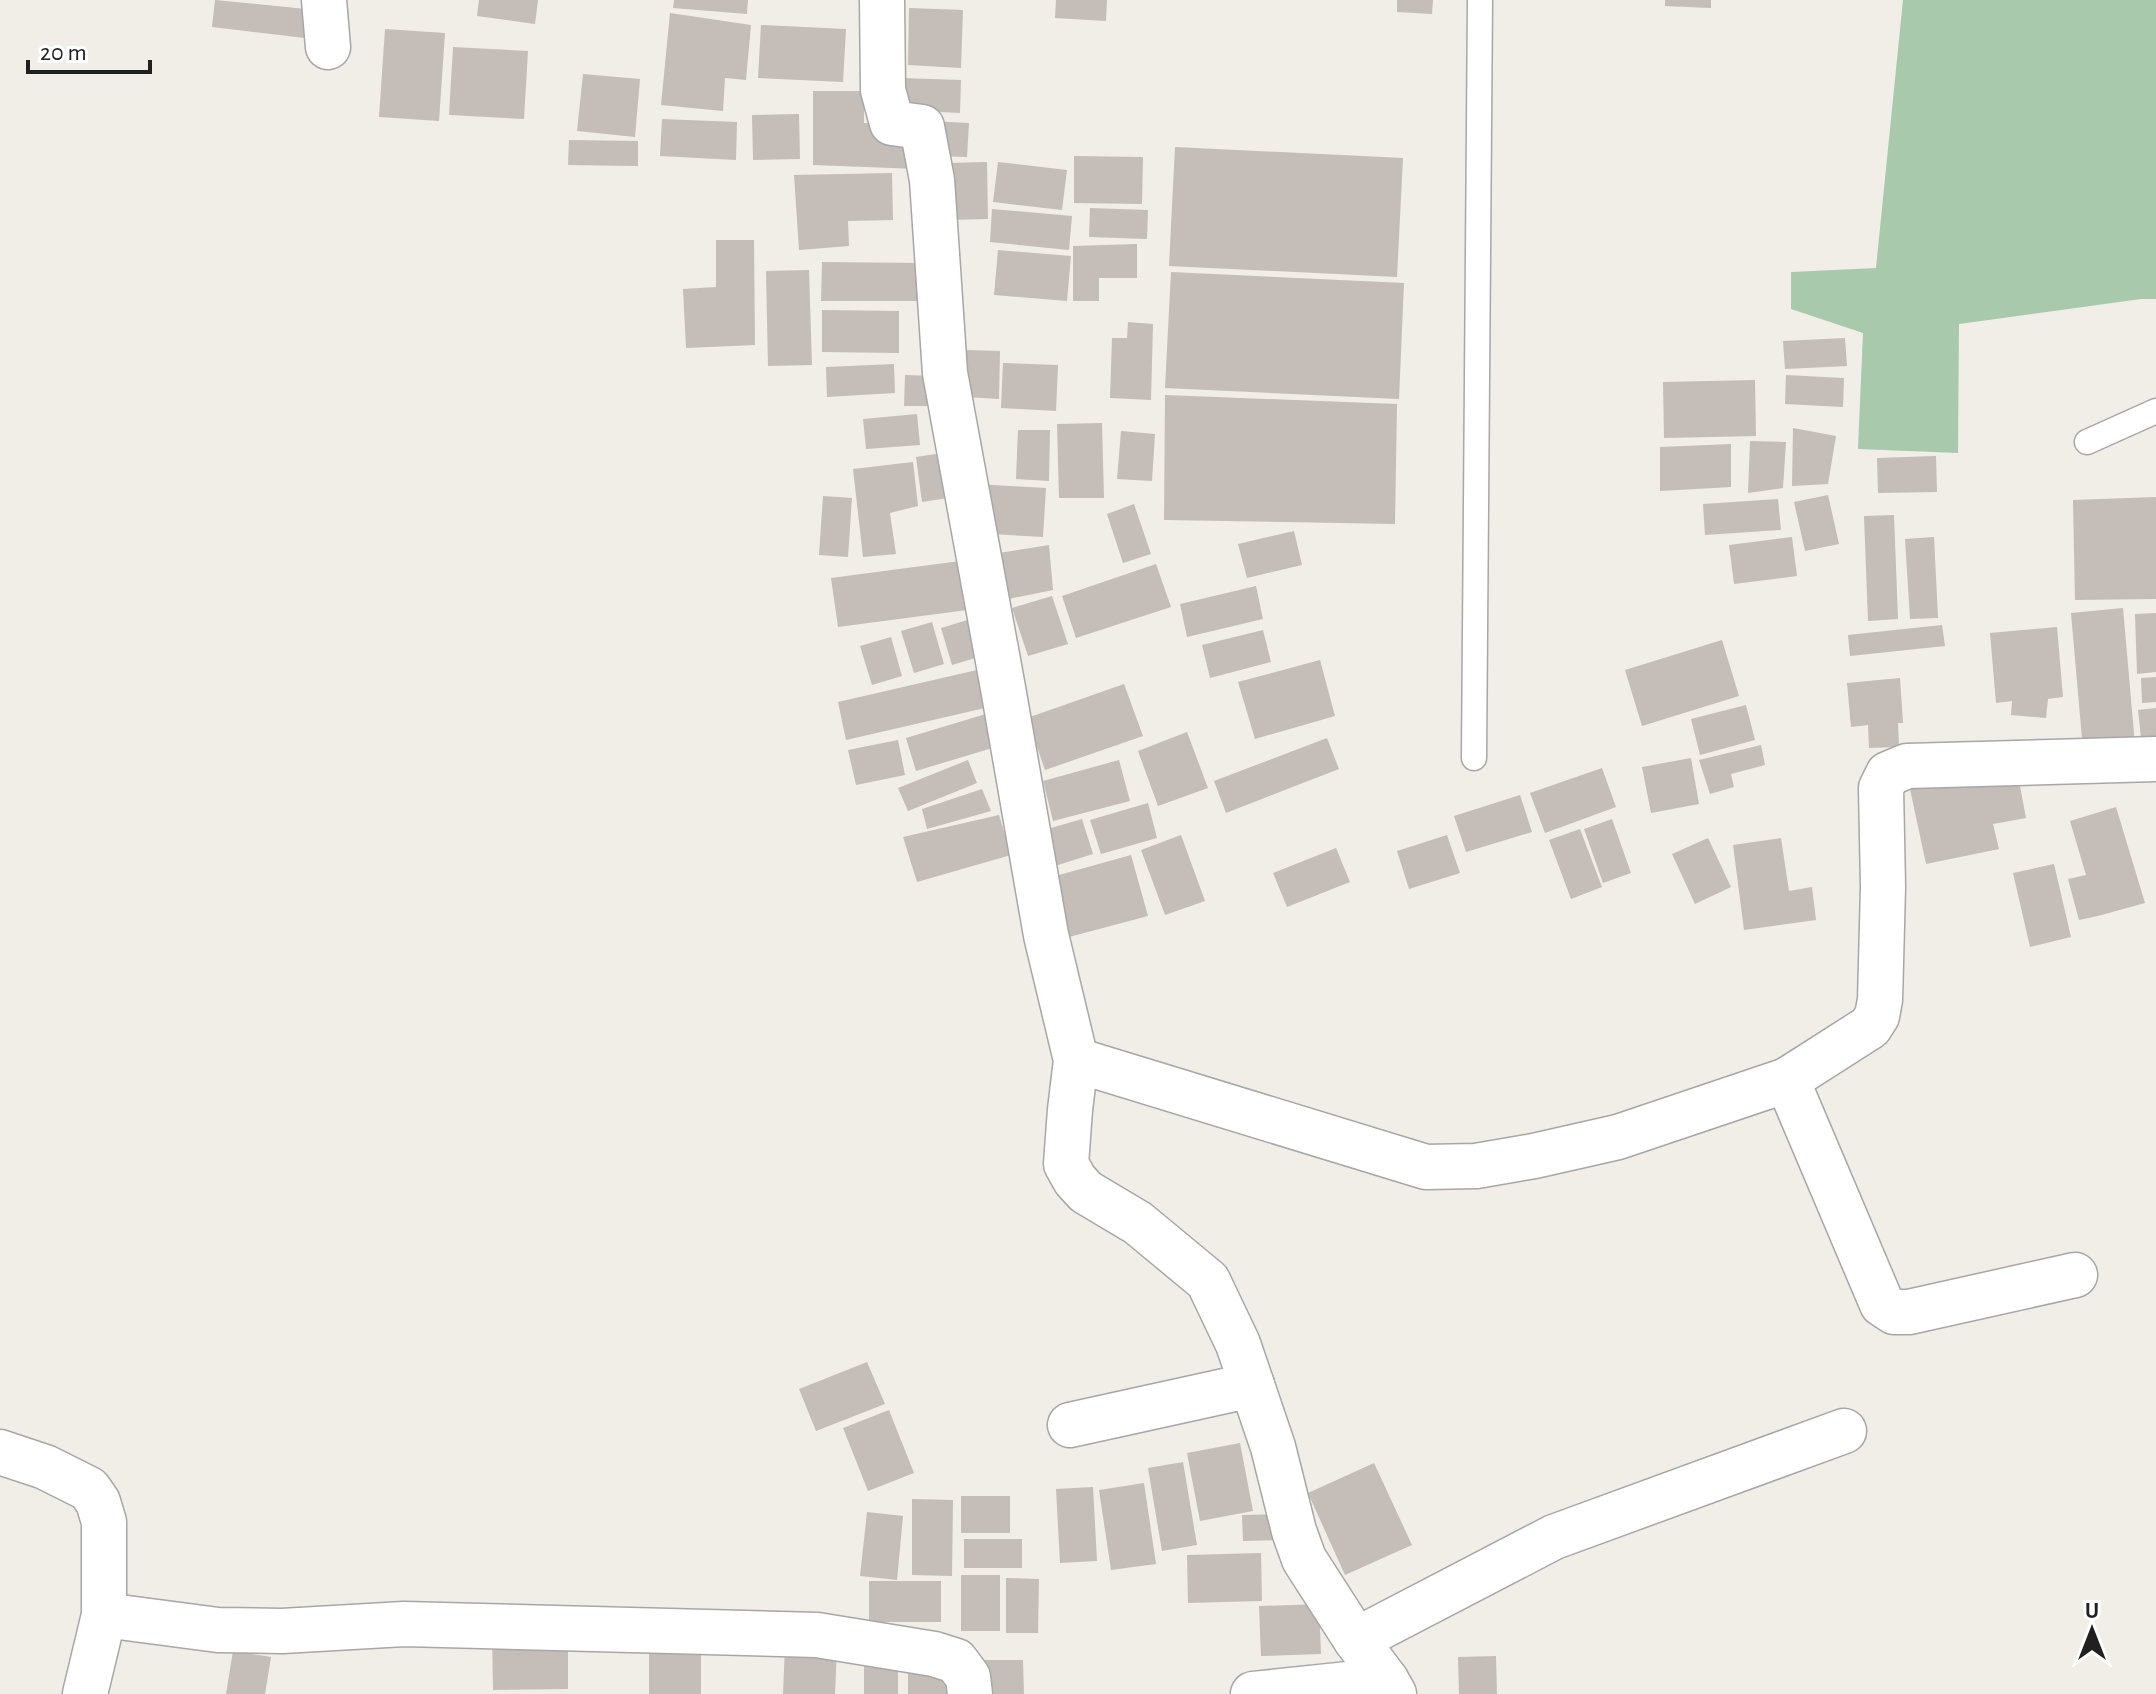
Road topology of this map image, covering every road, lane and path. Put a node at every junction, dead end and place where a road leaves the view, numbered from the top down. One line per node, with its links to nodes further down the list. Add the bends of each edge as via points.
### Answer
1 (324, 0): 4 (street)
2 (882, 0): 9 (street, via 883,90 892,123 922,127 932,180 945,373 1046,935)
3 (1480, 0): 7 (lane)
4 (328, 47)
5 (2156, 411): 6 (lane)
6 (2087, 442)
7 (1474, 758)
8 (2156, 759): 10 (street, via 1907,766 1888,774 1881,788 1877,1016 1870,1027)
9 (1076, 1060): 10 (street, via 1426,1167 1476,1166 1618,1137); 12 (street, via 1066,1164 1086,1192 1138,1223 1208,1281)
10 (1787, 1080): 11 (street, via 1882,1304 1894,1312 1909,1312)
11 (2075, 1275)
12 (1252, 1385): 13 (street); 17 (street, via 1304,1559)
13 (1070, 1425)
14 (1844, 1431): 17 (street, via 1554,1537)
15 (0, 1452): 16 (street, via 89,1489 98,1502 104,1522)
16 (104, 1615): 19 (street); 20 (street, via 218,1630 404,1624 817,1635 956,1661 968,1677)
17 (1356, 1640): 18 (street)
18 (1390, 1687): 21 (street)
19 (85, 1694)
20 (970, 1694)
21 (1253, 1694)

